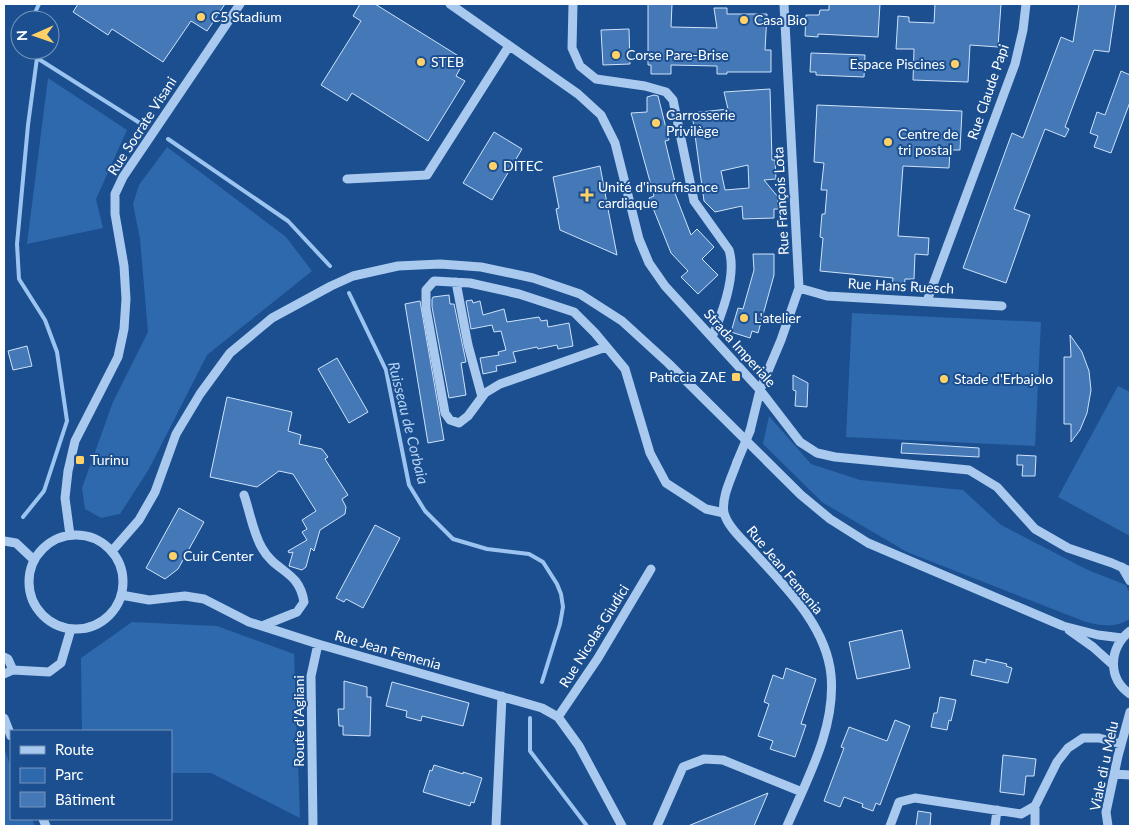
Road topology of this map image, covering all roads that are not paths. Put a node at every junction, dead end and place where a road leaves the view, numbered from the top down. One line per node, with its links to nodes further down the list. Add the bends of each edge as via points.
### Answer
1 (240, 4): 18 (street, Rue Socrate Visani, via 123,177 115,194 124,266 124,329 118,357 75,441 65,498)
2 (450, 4): 6 (street, Strada Imperiale)
3 (573, 4): 12 (street, via 572,48 580,66 596,79 645,86 666,92 673,100 694,201 732,259 726,296)
4 (784, 4): 9 (street, Rue François Lota)
5 (1026, 4): 10 (street, Rue Claude Papi, via 1015,64)
6 (508, 46): 7 (street, via 427,175); 12 (street, Strada Imperiale, via 578,94 601,115 615,143 639,239 649,263 665,286)
7 (347, 179)
8 (456, 282): 13 (street, via 519,294 574,312); 15 (street); 15 (street, via 434,282 426,290 426,308 445,413 450,420 459,423)
9 (799, 288): 10 (street, Rue Hans Ruesch, via 827,296); 14 (street, Rue François Lota, via 782,340)
10 (927, 301): 11 (street, Rue Hans Ruesch)
11 (1002, 306)
12 (712, 337): 14 (street, Strada Imperiale)
13 (606, 347): 15 (street, via 500,384); 17 (street, via 625,369 650,453 666,482 706,509)
14 (760, 390): 17 (street, bridge, via 750,431 724,498); 23 (street, Strada Imperiale, via 800,442 817,453 969,470 997,487 1035,529 1068,548)
15 (482, 397)
16 (244, 495): 26 (street, via 261,547 271,562 292,576 302,589 304,602 297,612)
17 (724, 513): 45 (street, Rue Jean Femenia, via 732,528 812,621 825,650 831,673 829,707 820,748)
18 (70, 534): 20 (street, via 86,535); 21 (street, via 43,547)
19 (4, 541): 21 (street, via 16,544)
20 (112, 551): 25 (street, via 120,565); 27 (street, via 139,520 155,492 176,434 230,353 272,318 354,276 398,266 448,264 533,278 580,294 622,321 801,496 830,520 868,544)
21 (34, 560): 28 (street, via 29,574 29,590 34,604 43,617)
22 (651, 569): 39 (street, Rue Nicolas Giudici)
23 (1126, 569): 24 (street, Strada Imperiale)
24 (1130, 581)
25 (121, 595): 26 (street, via 149,600 185,596 204,599); 28 (street, via 114,610 102,621 88,628)
26 (262, 626): 31 (street)
27 (1063, 626): 30 (street); 33 (street, via 1093,646)
28 (71, 629): 34 (street, via 61,663 49,672)
29 (1130, 631): 30 (street)
30 (1122, 638): 33 (street, via 1116,647)
31 (318, 644): 37 (street, Rue Jean Femenia); 48 (street, Route d'Agliani, via 311,676)
32 (4, 657): 34 (street)
33 (1113, 665): 36 (street, via 1117,681)
34 (13, 670): 35 (street)
35 (4, 674)
36 (1130, 694)
37 (502, 696): 39 (street, Rue Jean Femenia, via 542,708); 49 (street)
38 (1130, 712): 42 (street, Viale di u Melu)
39 (558, 717): 50 (street, Rue Jean Femenia, via 579,746)
40 (4, 718): 41 (street)
41 (10, 733)
42 (1121, 744): 43 (street, Viale di u Melu); 46 (street, via 1083,738 1068,748 1057,762)
43 (1114, 774): 44 (street); 56 (street, Viale di u Melu, via 1106,812)
44 (1130, 776)
45 (802, 792): 51 (street, via 723,760 704,759 683,767); 52 (street, Rue Jean Femenia)
46 (1035, 806): 47 (street, via 1022,814); 55 (street)
47 (997, 810): 53 (street, via 915,798 900,802); 54 (street)
48 (313, 826)
49 (496, 826)
50 (622, 826)
51 (658, 826)
52 (787, 826)
53 (890, 826)
54 (995, 826)
55 (1035, 826)
56 (1108, 826)

